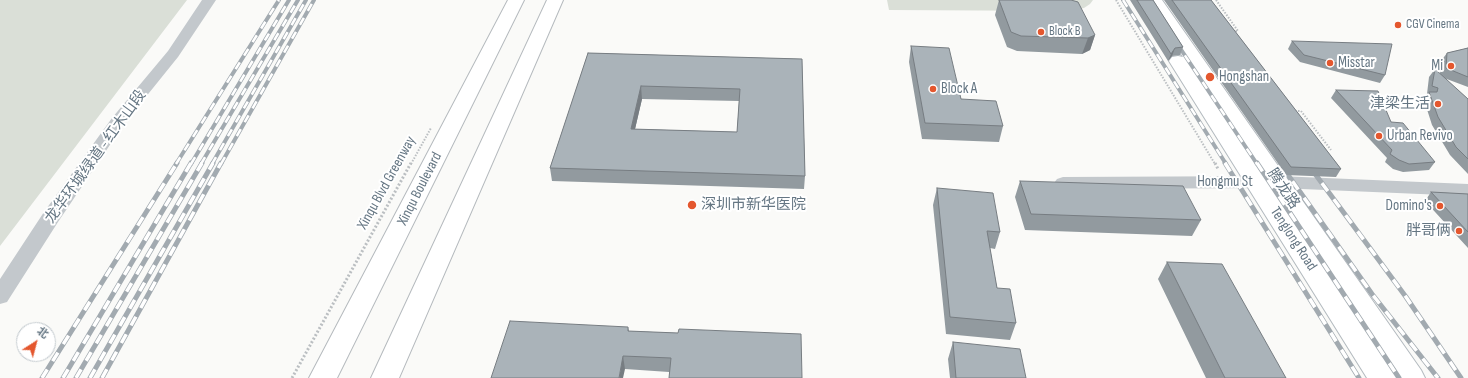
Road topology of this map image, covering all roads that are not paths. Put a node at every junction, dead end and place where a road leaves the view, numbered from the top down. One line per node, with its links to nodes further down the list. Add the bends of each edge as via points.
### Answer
1 (209, 0): 10 (street, 龙华环城绿道 - 红木山段, via 173,54 118,122)
2 (516, 0): 11 (main road, Xinqu Boulevard)
3 (555, 0): 12 (main road)
4 (1139, 0): 6 (main road, Tenglong Road)
5 (1154, 0): 7 (main road, 腾龙路)
6 (1256, 182): 7 (street, Hongmu St); 8 (street, Hongmu St); 13 (main road, Tenglong Road)
7 (1278, 182): 9 (street, Hongmu St); 14 (main road, 腾龙路)
8 (1044, 183)
9 (1468, 190)
10 (0, 296)
11 (323, 378)
12 (386, 378)
13 (1382, 378)
14 (1411, 378)

